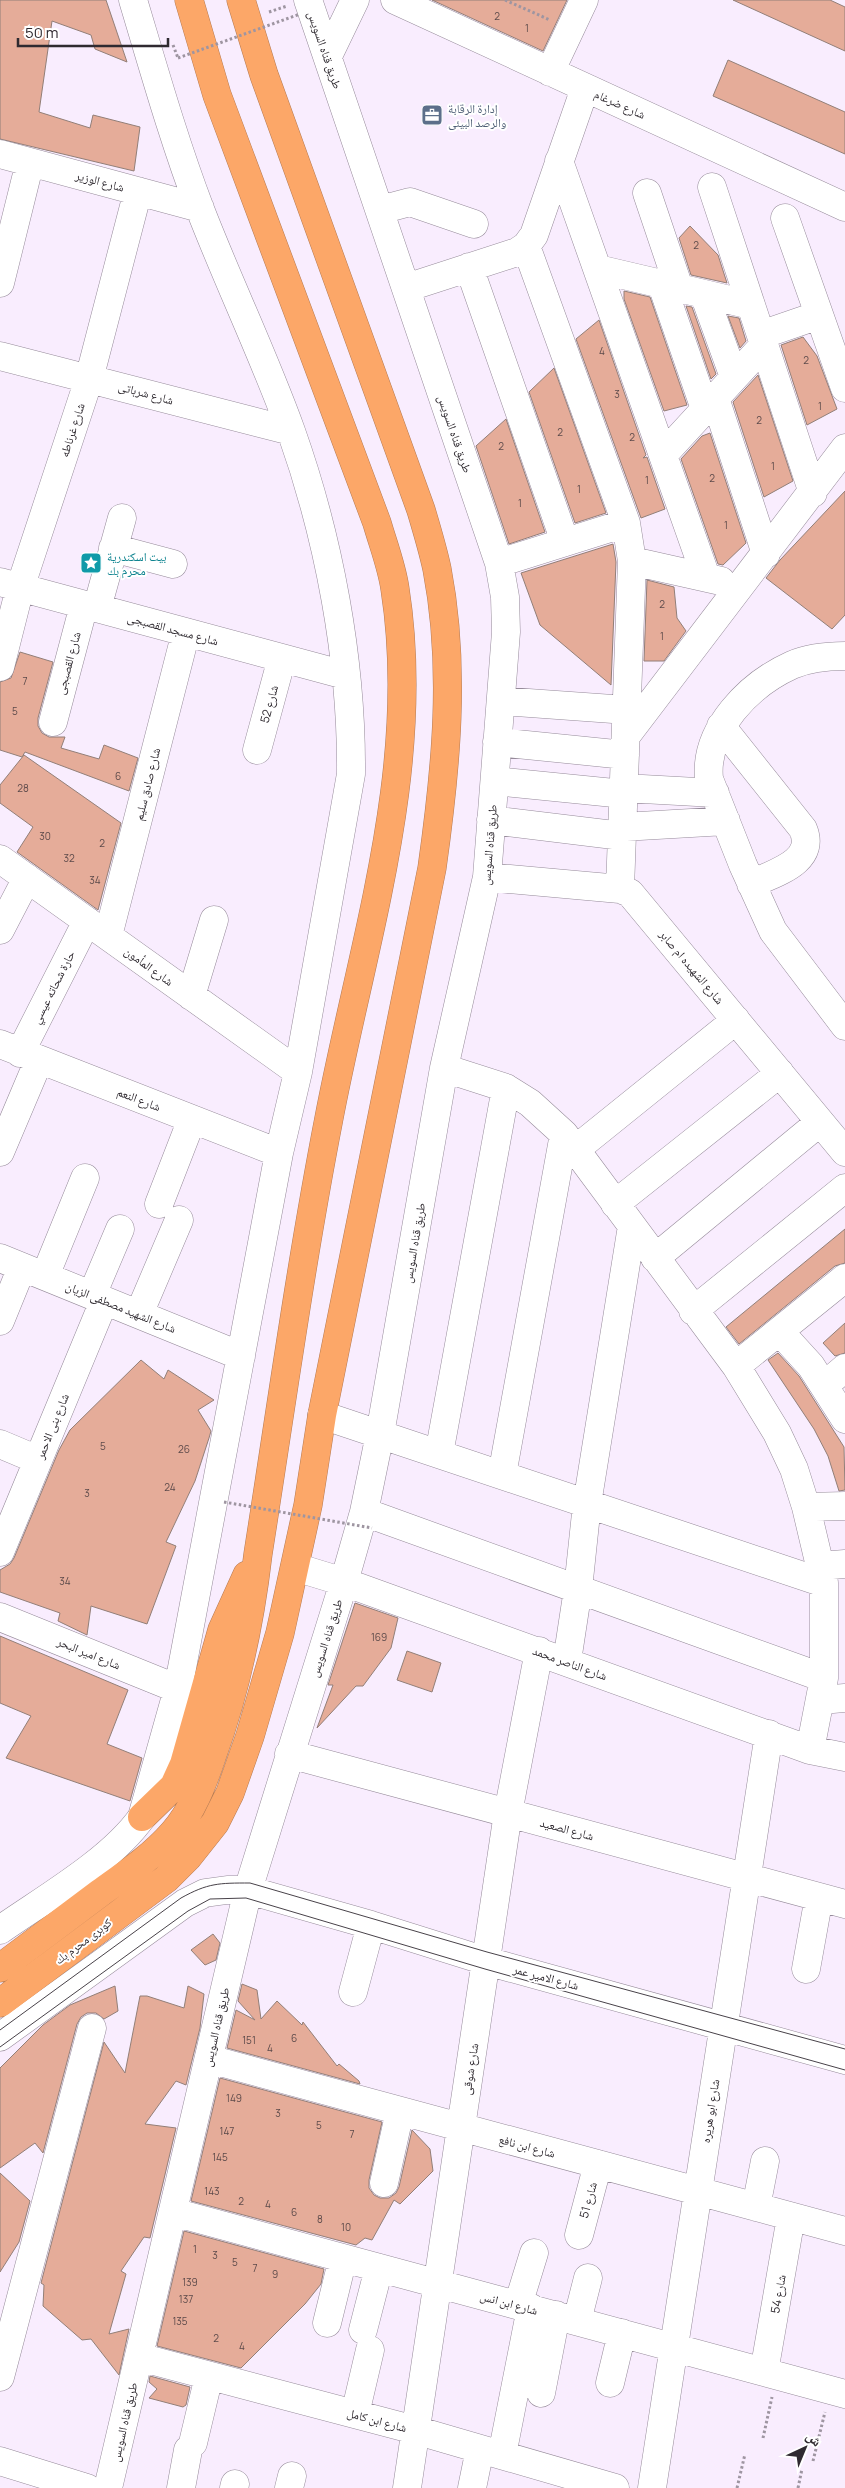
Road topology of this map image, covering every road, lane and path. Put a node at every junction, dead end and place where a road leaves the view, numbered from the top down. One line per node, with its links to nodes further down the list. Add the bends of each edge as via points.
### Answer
1 (133, 0): 11 (street)
2 (189, 0): 10 (highway)
3 (355, 0): 12 (street)
4 (395, 0): 13 (street, شارع ضرغام)
5 (505, 0): 9 (path)
6 (584, 0): 9 (street)
7 (299, 7): 8 (path); 11 (path, bridge, via 178,58); 12 (street, طريق قناه السويس)
8 (244, 10): 112 (highway, via 421,510 437,569 447,660 447,734 432,868)
9 (570, 30): 13 (street)
10 (200, 36): 11 (path); 125 (highway, via 217,96 378,523 395,587 402,660 392,821 329,1118)
11 (161, 49): 22 (street, via 158,86)
12 (328, 56): 23 (street, طريق قناه السويس)
13 (550, 72): 14 (street, شارع ضرغام)
14 (585, 88): 16 (street); 21 (street, شارع ضرغام)
15 (0, 154): 17 (street, شارع الوزير)
16 (559, 161): 26 (street, via 534,235); 28 (street)
17 (30, 162): 19 (street, شارع الوزير); 29 (street)
18 (712, 187): 32 (street)
19 (138, 191): 22 (street, شارع الوزير); 37 (street, شارع غرناطه)
20 (647, 193): 31 (street)
21 (845, 207)
22 (200, 208): 40 (street)
23 (380, 210): 25 (street, via 410,202); 30 (street, طريق قناه السويس)
24 (785, 218): 33 (street)
25 (474, 224)
26 (526, 246): 27 (street); 45 (street)
27 (469, 267): 30 (street); 46 (street)
28 (598, 269): 31 (street); 42 (street)
29 (0, 283)
30 (406, 288): 50 (street, طريق قناه السويس)
31 (682, 289): 32 (street); 36 (street); 39 (street)
32 (751, 305): 34 (street)
33 (819, 315): 34 (street); 38 (street)
34 (762, 340): 36 (street); 43 (street)
35 (0, 356): 37 (street, شارع شرباتى)
36 (734, 377): 39 (street)
37 (89, 379): 40 (street, شارع شرباتى); 53 (street, شارع غرناطه)
38 (845, 388)
39 (710, 404): 42 (street); 48 (street)
40 (291, 431): 60 (street, via 326,545)
41 (845, 448): 43 (street)
42 (663, 455): 52 (street)
43 (813, 493): 48 (street)
44 (122, 518): 47 (street, شارع القصبجى)
45 (626, 523): 46 (street); 49 (street)
46 (566, 542): 50 (street)
47 (114, 548): 51 (street); 55 (street, شارع القصبجى)
48 (766, 554): 54 (street)
49 (632, 561): 52 (street); 62 (street)
50 (499, 563): 61 (street, طريق قناه السويس, via 505,597 506,632)
51 (173, 564)
52 (706, 577): 54 (street)
53 (10, 585): 55 (street, شارع مسجد القصبجى); 59 (street, شارع غرناطه)
54 (740, 586): 66 (street)
55 (90, 607): 56 (street, شارع مسجد القصبجى); 63 (street, شارع القصبجى)
56 (186, 632): 58 (street, شارع مسجد القصبجى); 80 (street, شارع صادق سليم)
57 (845, 656): 64 (street, via 817,658 793,665 743,700)
58 (282, 658): 60 (street, شارع مسجد القصبجى); 67 (street, شارع 52)
59 (0, 667)
60 (346, 675): 87 (street, via 352,729 351,774)
61 (501, 701): 62 (street); 65 (street, طريق قناه السويس)
62 (627, 710): 66 (street)
63 (53, 722)
64 (721, 726): 70 (street, via 708,767); 77 (street, via 806,836 801,858)
65 (497, 742): 66 (street); 68 (street, طريق قناه السويس)
66 (626, 746): 69 (street)
67 (257, 750)
68 (495, 781): 69 (street); 71 (street, طريق قناه السويس)
69 (624, 791): 70 (street); 73 (street)
70 (715, 793): 72 (street)
71 (491, 820): 73 (street); 75 (street, طريق قناه السويس)
72 (726, 821): 73 (street); 77 (street)
73 (622, 831): 78 (street)
74 (0, 859): 76 (street, شارع المأمون)
75 (487, 877): 78 (street); 86 (street, طريق قناه السويس)
76 (27, 878): 80 (street, شارع المأمون); 81 (street)
77 (752, 884): 84 (street, via 773,931)
78 (620, 889): 83 (street, شارع الشهيده ام صابر, via 630,893 638,902)
79 (214, 920): 82 (street)
80 (97, 929): 82 (street, شارع المأمون); 85 (street, حارة شحاته عيسي)
81 (0, 930)
82 (191, 996): 87 (street, شارع المأمون)
83 (736, 1020): 88 (street, شارع الشهيده ام صابر); 92 (street)
84 (845, 1026)
85 (19, 1052): 90 (street, شارع النعم); 93 (street, حارة شحاته عيسي)
86 (444, 1068): 89 (street); 114 (street, طريق قناه السويس)
87 (298, 1072): 95 (street)
88 (780, 1072): 91 (street, شارع الشهيده ام صابر); 98 (street)
89 (506, 1088): 92 (street, via 530,1103); 116 (street)
90 (192, 1119): 95 (street, شارع النعم); 106 (street)
91 (820, 1122): 94 (street, شارع الشهيده ام صابر); 101 (street)
92 (570, 1141): 98 (street); 118 (street)
93 (0, 1152)
94 (845, 1152)
95 (279, 1153): 109 (street)
96 (85, 1178): 102 (street)
97 (845, 1188): 105 (street)
98 (615, 1204): 99 (street)
99 (632, 1226): 101 (street); 120 (street)
100 (120, 1229): 104 (street, شارع بنى الاحمر)
101 (655, 1258): 105 (street)
102 (22, 1267): 104 (street, شارع الشهيد مصطفى الزيان); 107 (street)
103 (845, 1278): 108 (street)
104 (98, 1298): 106 (street, شارع الشهيد مصطفى الزيان); 117 (street, شارع بنى الاحمر)
105 (693, 1311): 110 (street)
106 (139, 1314): 109 (street, شارع الشهيد مصطفى الزيان)
107 (0, 1321)
108 (780, 1332): 110 (street); 111 (street)
109 (241, 1356): 134 (street)
110 (736, 1366): 122 (street, via 777,1433 794,1469)
111 (835, 1376): 113 (street)
112 (322, 1415): 114 (street); 126 (highway)
113 (845, 1419)
114 (380, 1434): 116 (street); 123 (street, طريق قناه السويس)
115 (0, 1444): 117 (street)
116 (439, 1454): 118 (street)
117 (38, 1460): 124 (street, شارع بنى الاحمر)
118 (502, 1475): 120 (street)
119 (224, 1502): 123 (path, bridge)
120 (588, 1504): 127 (street); 129 (street)
121 (845, 1506): 122 (street)
122 (806, 1507): 127 (street)
123 (368, 1520): 128 (street, طريق قناه السويس); 129 (street)
124 (0, 1552)
125 (258, 1554): 141 (highway, via 222,1630 184,1764 174,1786); 149 (highway, via 243,1653 221,1732 192,1805 174,1832 149,1857)
126 (295, 1567): 128 (street, شارع الناصر محمد); 152 (highway, كوبرى محرم بك, via 253,1726 230,1793 215,1822 166,1879)
127 (830, 1571): 131 (street)
128 (344, 1582): 132 (street, شارع الناصر محمد); 138 (street, طريق قناه السويس)
129 (578, 1589): 133 (street); 135 (street)
130 (0, 1617): 134 (street, شارع امير البحر)
131 (835, 1630): 135 (street)
132 (539, 1651): 133 (street, شارع الناصر محمد); 140 (street, شارع شوقى)
133 (567, 1661): 136 (street, شارع الناصر محمد)
134 (178, 1689): 141 (street)
135 (830, 1692): 137 (street)
136 (769, 1734): 137 (street, شارع الناصر محمد); 142 (street, شارع ابو هريره)
137 (810, 1750): 139 (street, شارع الناصر محمد)
138 (289, 1754): 140 (street, شارع الصعيد); 143 (street, طريق قناه السويس)
139 (845, 1757)
140 (508, 1813): 142 (street, شارع الصعيد); 148 (street, شارع شوقى)
141 (142, 1817): 147 (street, via 131,1833 108,1854)
142 (747, 1878): 144 (street, شارع الصعيد); 153 (street, شارع ابو هريره)
143 (248, 1890): 146 (street, شارع الامير عمر); 155 (street, شارع الامير عمر, via 205,1893 185,1903); 156 (street, طريق قناه السويس)
144 (819, 1897): 145 (street, شارع الصعيد); 150 (street)
145 (845, 1904)
146 (371, 1924): 148 (street, شارع الامير عمر); 151 (street)
147 (0, 1930)
148 (486, 1961): 153 (street, شارع الامير عمر); 159 (street, شارع شوقى)
149 (0, 1968)
150 (806, 1969)
151 (353, 1992)
152 (0, 2004)
153 (723, 2026): 157 (street, شارع الامير عمر); 163 (street, شارع ابو هريره)
154 (92, 2028): 181 (street)
155 (0, 2037)
156 (209, 2059): 158 (street, شارع ابن نافع); 165 (street, طريق قناه السويس)
157 (845, 2060)
158 (400, 2111): 159 (street, شارع ابن نافع); 162 (street)
159 (461, 2128): 161 (street, شارع ابن نافع); 173 (street, شارع شوقى)
160 (765, 2161): 164 (street)
161 (598, 2164): 163 (street, شارع ابن نافع); 168 (street, شارع 51)
162 (384, 2184)
163 (698, 2191): 164 (street, شارع ابن نافع); 177 (street, شارع ابو هريره)
164 (756, 2207): 166 (street, شارع ابن نافع)
165 (173, 2212): 170 (street, شارع ابن انس); 178 (street, طريق قناه السويس)
166 (791, 2217): 167 (street, شارع ابن نافع); 179 (street, شارع 54)
167 (845, 2231)
168 (579, 2235)
169 (534, 2253): 174 (street)
170 (343, 2258): 171 (street, شارع ابن انس); 175 (street)
171 (379, 2268): 173 (street, شارع ابن انس); 185 (street)
172 (588, 2278): 174 (street)
173 (438, 2284): 174 (street, شارع ابن انس); 186 (street, شارع شوقى)
174 (546, 2312): 176 (street, شارع ابن انس); 184 (street); 188 (street)
175 (327, 2323)
176 (622, 2333): 177 (street, شارع ابن انس); 182 (street)
177 (674, 2347): 179 (street, شارع ابن انس); 200 (street, شارع ابو هريره)
178 (139, 2357): 180 (street, شارع ابن كامل); 195 (street, طريق قناه السويس)
179 (771, 2373): 183 (street, شارع ابن انس); 187 (path)
180 (209, 2376): 185 (street, شارع ابن كامل); 196 (street)
181 (0, 2378)
182 (610, 2383)
183 (838, 2392): 191 (path)
184 (541, 2393)
185 (356, 2414): 186 (street, شارع ابن كامل)
186 (415, 2430): 188 (street, شارع ابن كامل); 197 (street, شارع شوقى)
187 (763, 2438)
188 (491, 2452): 193 (street, شارع ابن كامل); 198 (street)
189 (745, 2454): 201 (path)
190 (0, 2461): 194 (street)
191 (813, 2461)
192 (802, 2469): 202 (path)
193 (583, 2484): 199 (street, شارع ابن كامل)
194 (87, 2488)
195 (108, 2488)
196 (181, 2488)
197 (407, 2488)
198 (472, 2488)
199 (615, 2488)
200 (652, 2488)
201 (737, 2488)
202 (798, 2488)

